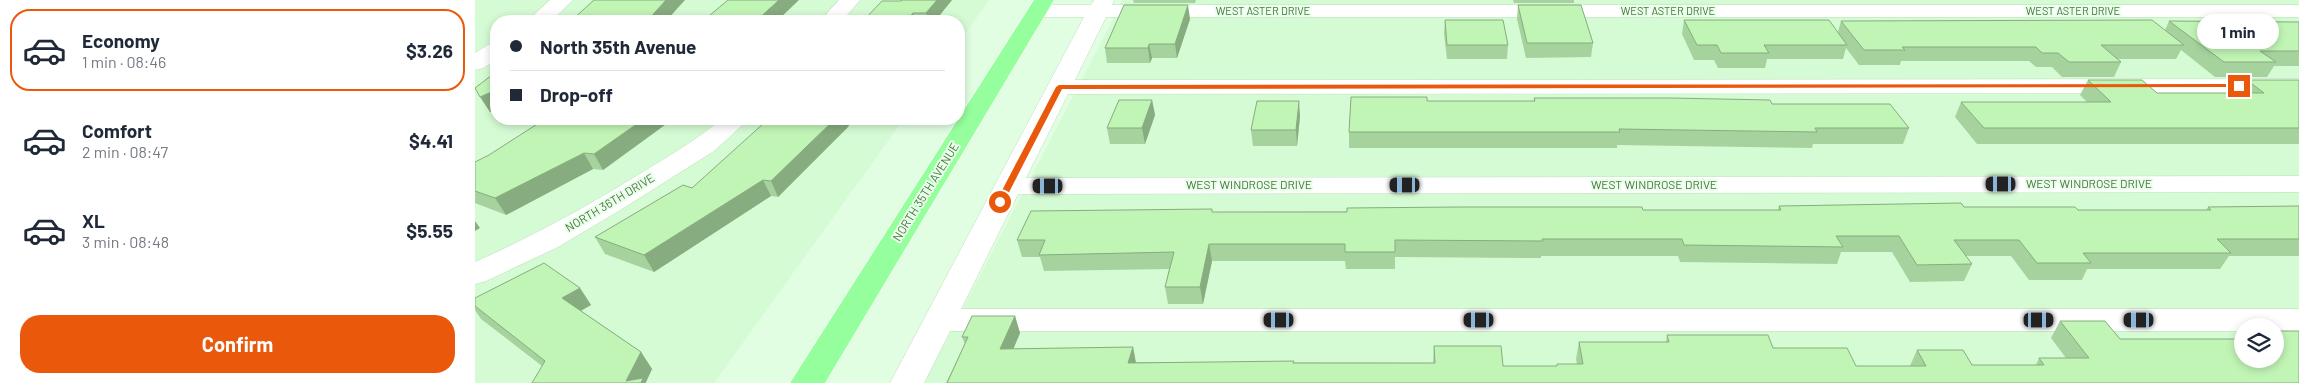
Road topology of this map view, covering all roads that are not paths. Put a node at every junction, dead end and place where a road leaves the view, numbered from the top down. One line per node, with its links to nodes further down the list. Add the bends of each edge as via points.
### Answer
1 (563, 0): 6 (street)
2 (850, 0): 7 (street)
3 (1102, 5): 4 (street, WEST ASTER DRIVE); 5 (street, WEST ASTER DRIVE); 11 (street)
4 (1041, 6): 18 (main road, NORTH 35TH AVENUE)
5 (2299, 12)
6 (545, 15)
7 (836, 15)
8 (490, 54): 9 (street)
9 (475, 64)
10 (2299, 86): 11 (street)
11 (1059, 87): 14 (street)
12 (730, 125): 15 (street, NORTH 36TH DRIVE, via 705,146 607,206 548,240)
13 (2299, 184): 14 (street, WEST WINDROSE DRIVE)
14 (1008, 186): 16 (street)
15 (475, 274)
16 (939, 320): 17 (street); 19 (street)
17 (2299, 320)
18 (807, 383)
19 (907, 383)

